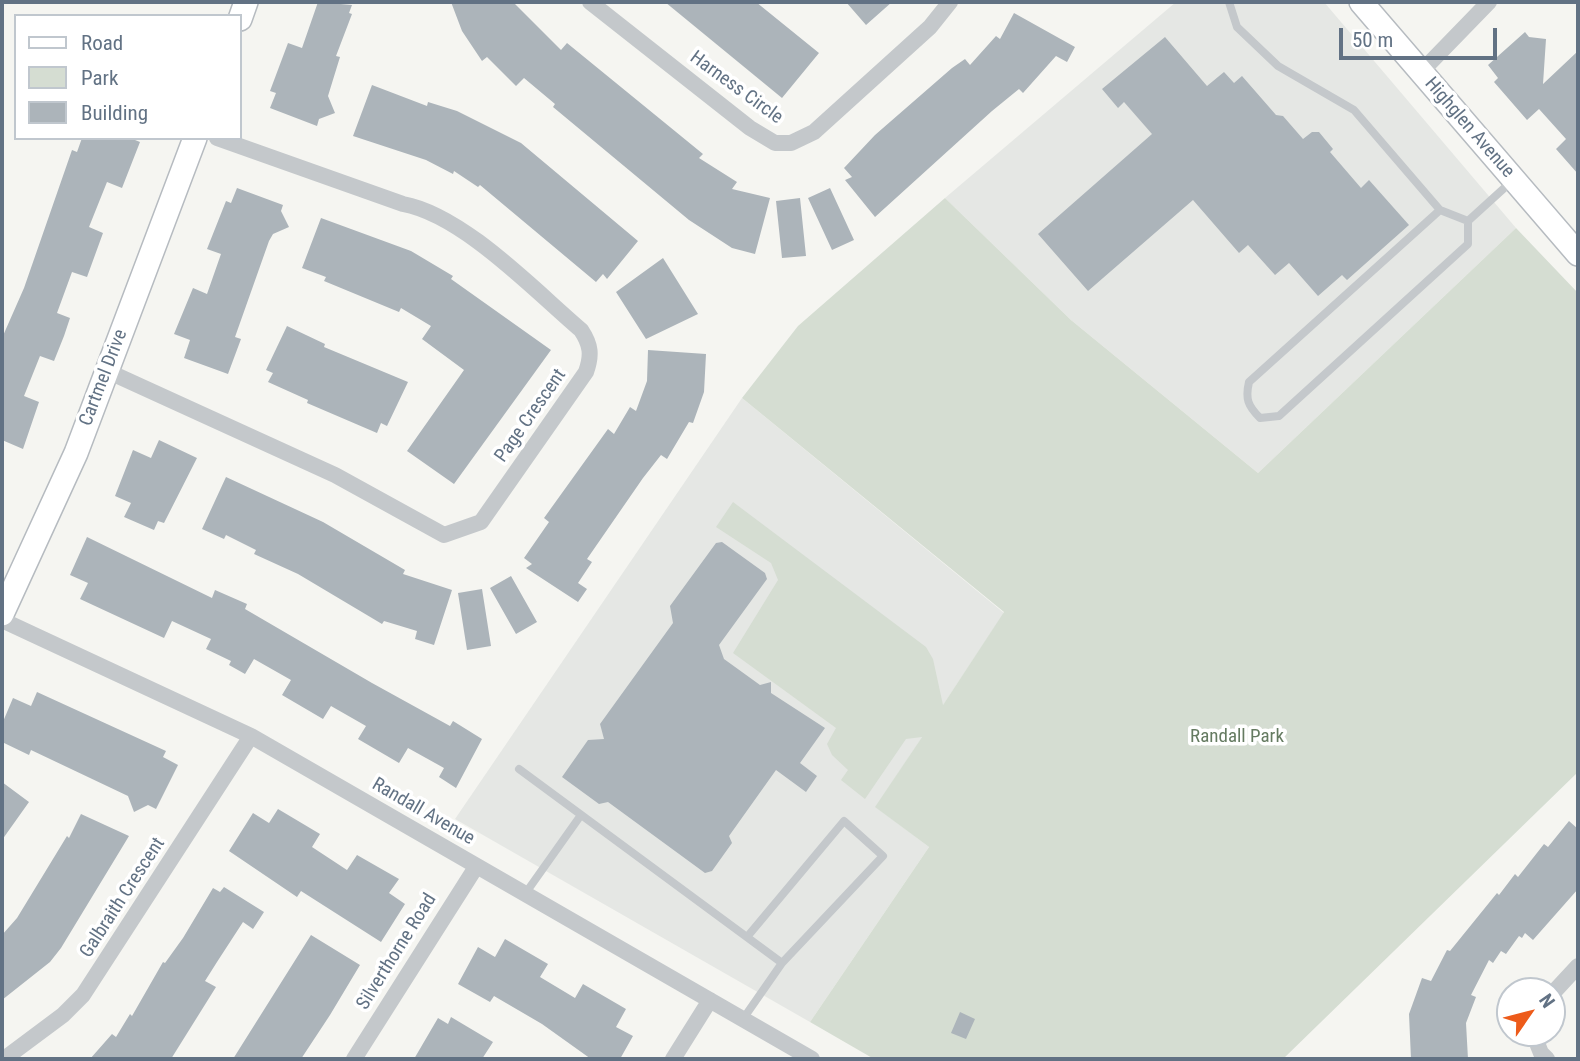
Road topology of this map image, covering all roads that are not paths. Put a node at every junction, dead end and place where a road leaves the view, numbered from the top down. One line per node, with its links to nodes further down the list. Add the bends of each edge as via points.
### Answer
1 (590, 2): 2 (street, Harness Circle, via 775,143 791,143 814,132 930,27)
2 (950, 2)
3 (1229, 2): 10 (lane, via 1237,27 1278,66 1354,110)
4 (1361, 2): 6 (street, Highglen Avenue)
5 (1489, 2): 6 (street)
6 (1420, 72): 9 (street, Highglen Avenue)
7 (194, 140): 13 (street, Cartmel Drive)
8 (223, 140): 13 (street, Page Crescent, via 403,204 427,208 466,232 581,330 591,357 586,372 481,522 444,536 335,475)
9 (1514, 180): 11 (lane); 12 (street, Highglen Avenue)
10 (1440, 210): 11 (lane); 11 (lane, via 1249,382 1245,396 1260,418 1279,416 1468,244)
11 (1468, 221)
12 (1578, 254)
13 (107, 371): 14 (street, Cartmel Drive, via 71,464)
14 (2, 614)
15 (2, 620): 16 (street, Randall Avenue)
16 (251, 736): 19 (street, Randall Avenue); 27 (street, Galbraith Crescent, via 100,972 63,1015)
17 (519, 769): 18 (lane)
18 (581, 815): 20 (lane); 21 (lane)
19 (476, 867): 20 (street, Randall Avenue); 28 (street, Silverthorne Road)
20 (525, 894): 25 (street, Randall Avenue)
21 (747, 937): 22 (lane); 22 (lane, via 844,821 883,856)
22 (782, 963): 26 (lane)
23 (1578, 965): 24 (street)
24 (1566, 978)
25 (710, 1000): 26 (street, Randall Avenue); 29 (street)
26 (743, 1019): 30 (street, Randall Avenue)
27 (4, 1059)
28 (354, 1059)
29 (673, 1059)
30 (812, 1059)

